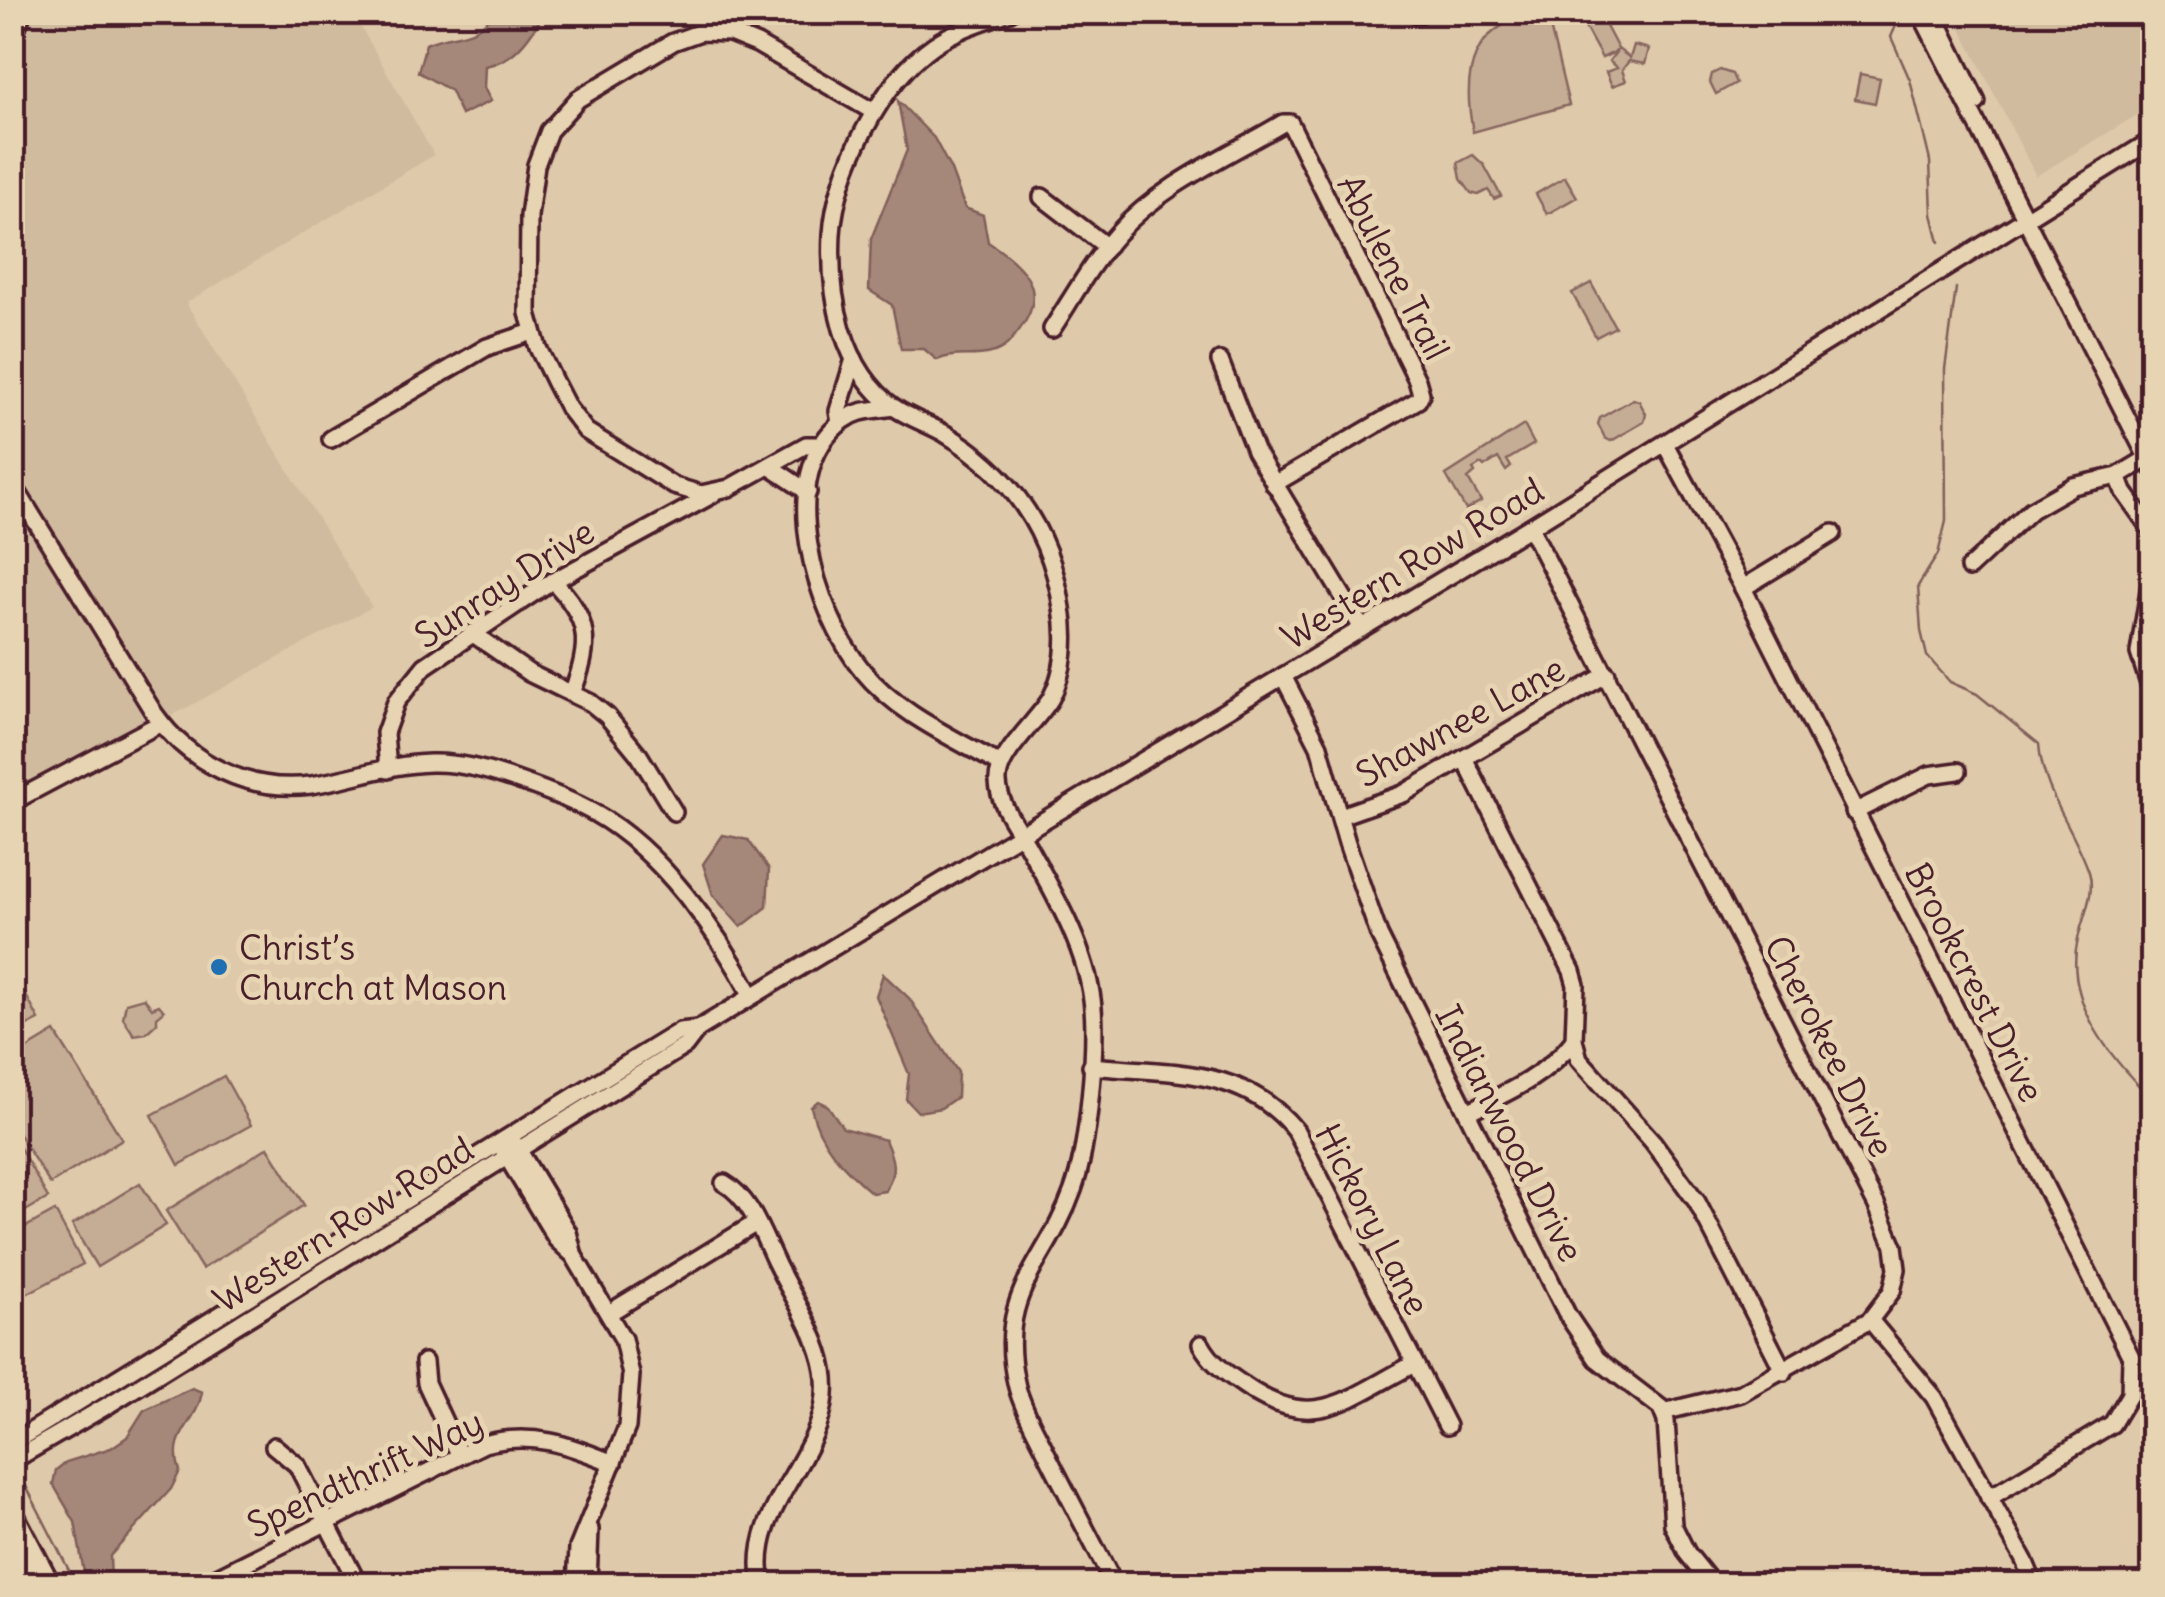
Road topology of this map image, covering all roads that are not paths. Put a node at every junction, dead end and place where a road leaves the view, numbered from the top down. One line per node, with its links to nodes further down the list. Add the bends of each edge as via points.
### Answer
1 (23, 12): 5 (street)
2 (1010, 12): 6 (street, via 935,44)
3 (1920, 12): 8 (street)
4 (1933, 12): 8 (street, via 1982,112)
5 (12, 39)
6 (874, 112): 13 (street, via 757,44 715,32 674,42 596,86 557,119 536,165 527,276); 14 (street, via 844,179 832,230 834,297)
7 (2152, 140): 10 (street, Western Row Road)
8 (1995, 158): 10 (street)
9 (1042, 197): 11 (street)
10 (2027, 220): 19 (street, Western Row Road); 21 (street)
11 (1106, 247): 12 (street); 25 (street, Abulene Trail, via 1150,204 1287,121 1421,394)
12 (1052, 329)
13 (532, 332): 18 (street, via 487,348); 26 (street, via 568,408 591,436 674,486)
14 (854, 359): 16 (street); 17 (street)
15 (1220, 360): 25 (street)
16 (893, 407): 17 (street, via 858,412); 43 (street, via 950,437 1000,475 1032,515 1052,562 1063,612 1061,671 1051,698)
17 (840, 423): 20 (street)
18 (331, 439)
19 (1665, 444): 28 (street, Western Row Road); 34 (street, Brookcrest Drive)
20 (818, 445): 22 (street, Sunray Drive); 27 (street)
21 (2150, 463): 23 (street)
22 (768, 466): 26 (street, Sunray Drive); 27 (street)
23 (2118, 476): 29 (street); 31 (street, via 2072,486 2031,510)
24 (12, 483): 41 (street)
25 (1274, 484): 35 (street)
26 (715, 492): 33 (street, Sunray Drive)
27 (808, 492): 43 (street, via 817,589 846,649 896,702)
28 (1530, 527): 35 (street, Western Row Road); 37 (street, Cherokee Drive)
29 (2152, 532)
30 (1834, 533): 34 (street)
31 (1969, 568)
32 (2152, 572): 40 (street, via 2140,653)
33 (553, 581): 36 (street, Sunray Drive); 39 (street, via 582,621 585,640)
34 (1742, 588): 48 (street, Brookcrest Drive)
35 (1362, 628): 38 (street, Western Row Road)
36 (472, 633): 39 (street); 44 (street, Sunray Drive, via 425,666 396,702 385,733)
37 (1607, 674): 42 (street, Shawnee Lane); 59 (street, Cherokee Drive, via 1886,1224 1896,1276)
38 (1283, 676): 49 (street, Indianwood Drive, via 1318,746); 50 (street, Western Row Road)
39 (572, 692): 47 (street, via 622,732)
40 (2152, 693)
41 (161, 724): 44 (street, via 200,760 253,782 310,785); 46 (street)
42 (1464, 758): 49 (street, Shawnee Lane, via 1402,794); 52 (street, via 1572,971)
43 (1002, 764): 50 (street, via 998,786)
44 (388, 770): 51 (street, via 431,762 492,771 598,815 687,894)
45 (1958, 771): 48 (street, via 1929,775)
46 (12, 802)
47 (674, 812)
48 (1854, 812): 71 (street, Brookcrest Drive, via 2131,1357 2130,1394 2112,1424)
49 (1340, 816): 54 (street, Indianwood Drive, via 1379,934)
50 (1020, 832): 51 (street, Western Row Road); 53 (street, via 1088,976)
51 (752, 996): 55 (street, Western Row Road, via 698,1029 685,1046)
52 (1574, 1040): 54 (street, via 1538,1075); 63 (street, via 1579,1059 1697,1202)
53 (1091, 1066): 62 (street, Hickory Lane, via 1215,1078 1251,1090 1276,1108 1296,1131); 84 (street, via 1077,1179 1025,1281 1012,1348 1021,1399)
54 (1467, 1112): 64 (street, Indianwood Drive, via 1592,1353)
55 (509, 1147): 58 (street, via 568,1232 574,1256); 66 (street, Western Row Road); 69 (street, Western Row Road)
56 (724, 1184): 57 (street, via 742,1196)
57 (756, 1223): 58 (street); 83 (street, via 815,1342 826,1385 818,1428 762,1532)
58 (609, 1313): 70 (street, via 627,1353 632,1390)
59 (1870, 1320): 63 (street); 71 (street, via 1934,1397)
60 (1201, 1344): 62 (street, via 1218,1367 1267,1402 1302,1411 1331,1406)
61 (424, 1362): 68 (street, via 426,1384)
62 (1414, 1364): 65 (street, Hickory Lane)
63 (1784, 1372): 64 (street, via 1740,1393)
64 (1663, 1412): 85 (street, via 1673,1525)
65 (1447, 1426)
66 (12, 1443)
67 (274, 1446): 73 (street, via 297,1465)
68 (459, 1454): 70 (street, Spendthrift Way, via 528,1437); 73 (street, Spendthrift Way)
69 (12, 1461)
70 (614, 1463): 74 (street)
71 (1989, 1498): 76 (street)
72 (12, 1512): 78 (main road)
73 (326, 1521): 79 (street, Spendthrift Way); 80 (street)
74 (590, 1523): 81 (street, via 578,1548); 82 (street)
75 (12, 1548): 77 (main road)
76 (2034, 1582)
77 (30, 1584)
78 (50, 1584)
79 (203, 1584)
80 (358, 1584)
81 (576, 1584)
82 (588, 1584)
83 (762, 1584)
84 (1114, 1584)
85 (1712, 1584)

